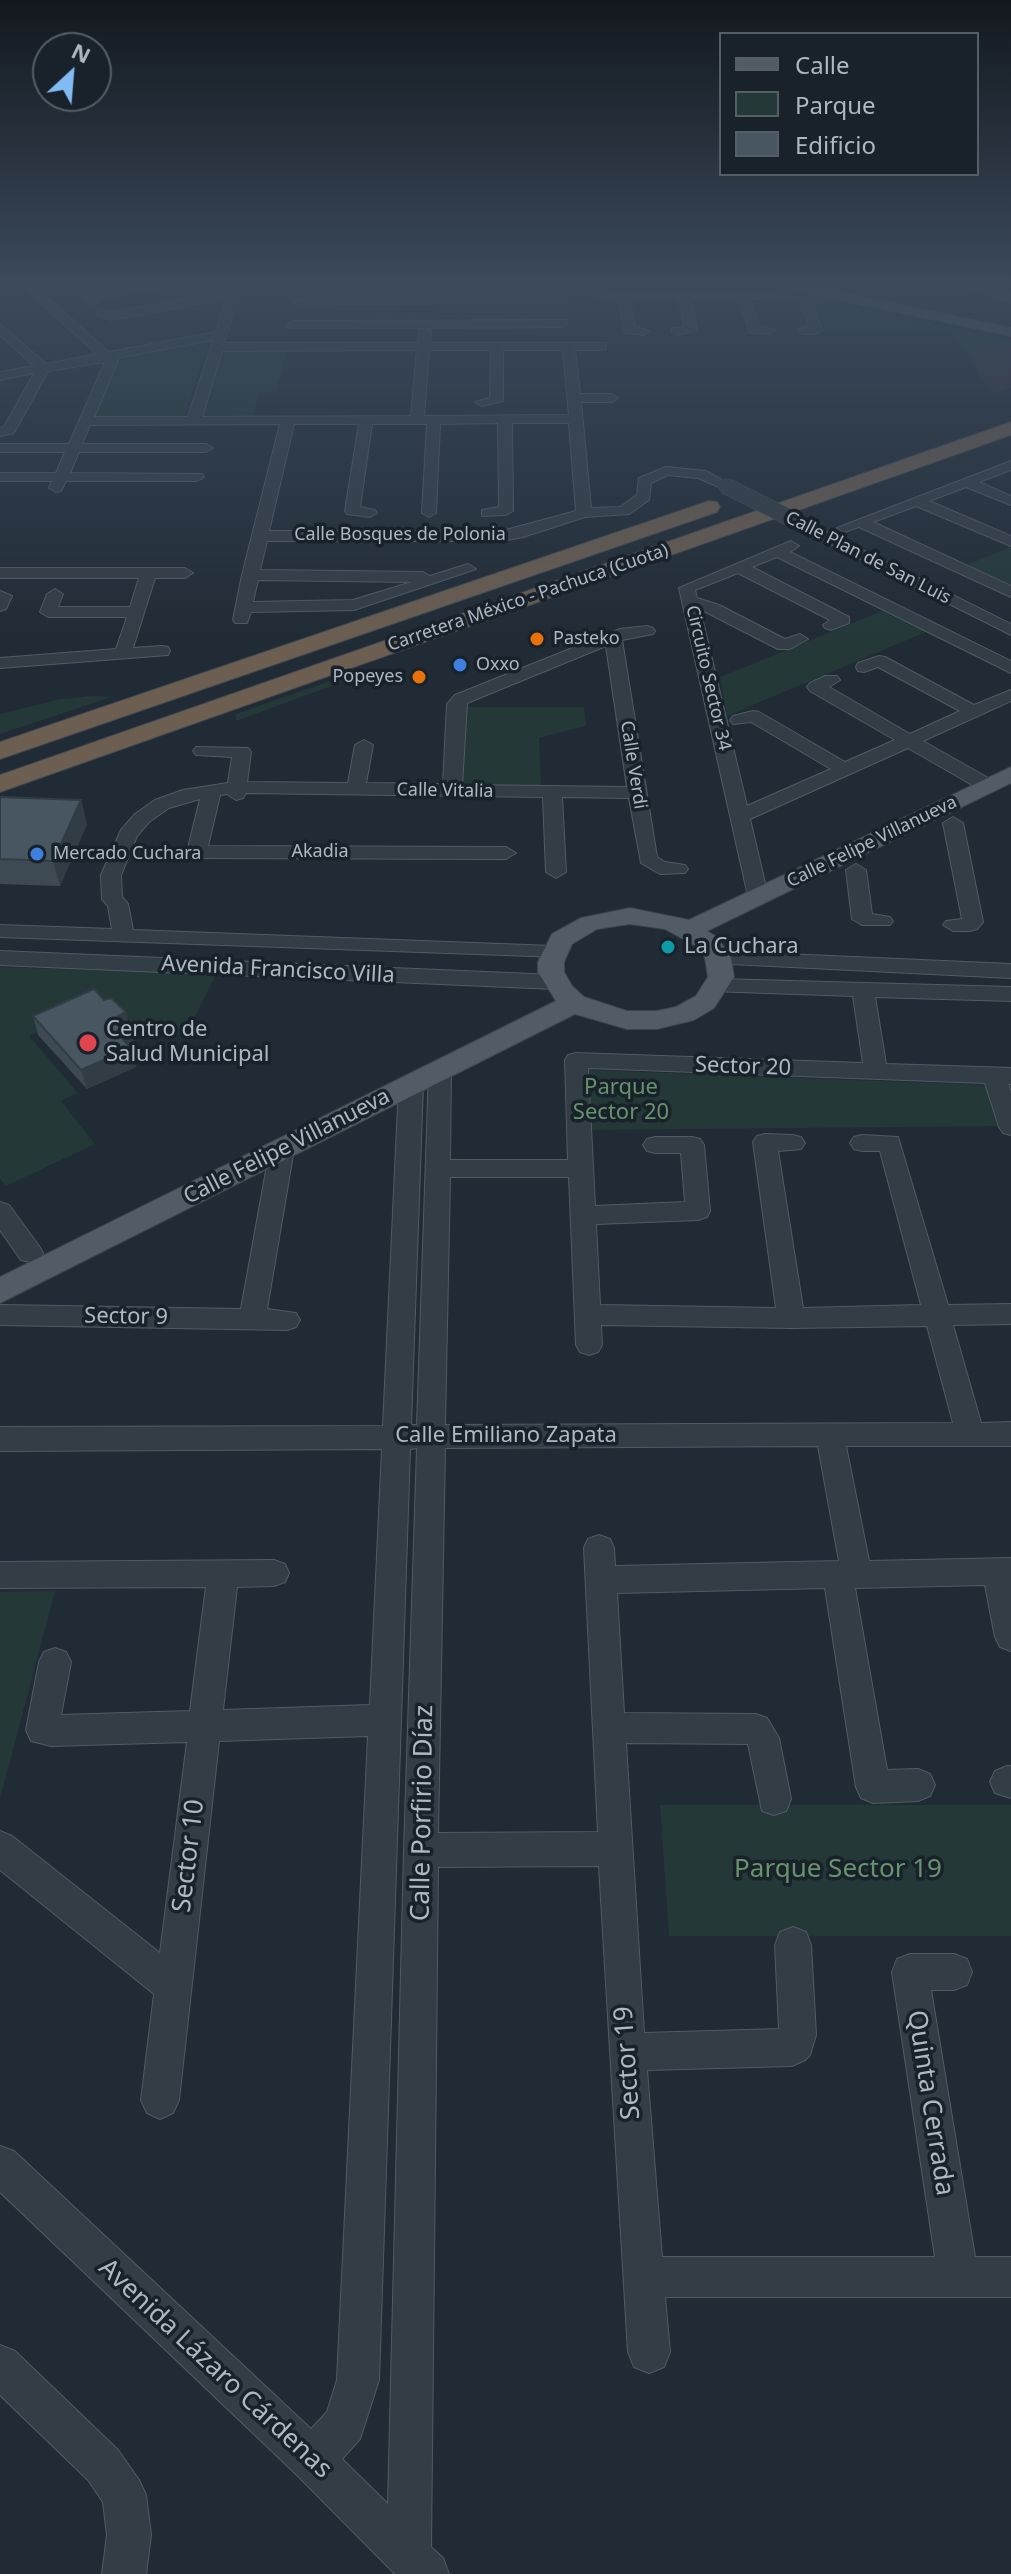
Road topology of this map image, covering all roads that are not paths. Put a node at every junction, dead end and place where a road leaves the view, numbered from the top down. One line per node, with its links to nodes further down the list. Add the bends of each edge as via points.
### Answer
1 (24, 403): 15 (street, via 9,430)
2 (95, 403): 13 (street)
3 (199, 403): 9 (street)
4 (419, 403): 12 (street)
5 (574, 403): 8 (street)
6 (434, 419): 7 (street); 12 (street); 28 (street)
7 (505, 419): 8 (street); 30 (street, via 506,511)
8 (575, 419): 31 (street)
9 (194, 420): 10 (street); 13 (street)
10 (288, 420): 11 (street); 34 (street)
11 (366, 420): 12 (street); 26 (street, via 352,511)
12 (417, 420)
13 (88, 421): 16 (street)
14 (1011, 428): 71 (highway, Carretera México - Pachuca (Cuota))
15 (0, 432)
16 (75, 447): 17 (street); 20 (street); 20 (street, via 208,445 196,480)
17 (0, 448)
18 (1011, 465): 21 (street)
19 (0, 477): 20 (street)
20 (59, 482)
21 (967, 482): 24 (street); 25 (street)
22 (776, 484): 67 (highway, Carretera México - Pachuca (Cuota))
23 (726, 486): 31 (street, Calle Bosques de Polonia, via 701,474 666,471 644,481 644,497 624,511); 48 (street, Calle Plan de San Luis, bridge)
24 (917, 501): 32 (street); 35 (street)
25 (1011, 501)
26 (370, 513)
27 (410, 513): 28 (street)
28 (429, 513): 29 (street)
29 (447, 513)
30 (487, 513)
31 (584, 513): 34 (street, Calle Bosques de Polonia, via 502,536)
32 (860, 522): 33 (street); 43 (street)
33 (844, 528)
34 (261, 536): 41 (street)
35 (1011, 541)
36 (739, 567): 46 (street, Circuito Sector 34, via 690,584); 50 (street, via 843,620); 51 (street, Circuito Sector 34, via 784,548)
37 (468, 569): 42 (street)
38 (0, 573): 40 (street)
39 (185, 573): 40 (street)
40 (148, 574): 49 (street)
41 (250, 575): 42 (street); 42 (street, via 242,613 354,605)
42 (432, 579)
43 (1009, 591): 48 (street)
44 (55, 594): 49 (street, via 48,612)
45 (0, 596): 47 (street)
46 (690, 601): 55 (street, via 784,645); 79 (street, Circuito Sector 34)
47 (0, 606)
48 (967, 608): 51 (street); 52 (street, Calle Plan de San Luis)
49 (136, 612): 57 (street)
50 (831, 625)
51 (924, 626): 60 (street, Circuito Sector 34)
52 (1011, 630)
53 (647, 631): 54 (street)
54 (613, 637): 75 (street, via 461,699 456,704); 77 (street, Calle Verdi)
55 (800, 639)
56 (162, 651): 57 (street)
57 (123, 654): 58 (street)
58 (0, 663)
59 (864, 667): 63 (street, via 879,661)
60 (1011, 668)
61 (831, 680): 65 (street, via 816,687)
62 (1011, 695): 63 (street)
63 (974, 712): 65 (street)
64 (739, 720): 69 (street, via 753,716)
65 (907, 741): 69 (street); 74 (street)
66 (364, 745): 73 (street)
67 (0, 751)
68 (202, 751): 72 (street, via 242,752)
69 (844, 769): 79 (street)
70 (1011, 774): 74 (main road, Calle Felipe Villanueva)
71 (0, 784)
72 (241, 790): 73 (street, Calle Vitalia); 78 (street, Calle Vitalia)
73 (356, 790): 75 (street, Calle Vitalia)
74 (999, 790): 80 (main road, Calle Felipe Villanueva); 85 (main road, Calle Felipe Villanueva)
75 (452, 791): 76 (street, Calle Vitalia)
76 (552, 792): 77 (street, Calle Vitalia); 84 (street)
77 (638, 793): 82 (street, Calle Verdi, via 648,859 660,868)
78 (212, 794): 81 (street, Akadia, via 197,852); 89 (street, Calle Vitalia, via 171,811 135,835 124,898 118,904)
79 (738, 817): 85 (street, Circuito Sector 34)
80 (953, 823): 83 (main road, Calle Felipe Villanueva); 87 (street, via 973,922)
81 (506, 853)
82 (678, 869)
83 (856, 870): 86 (street, via 862,919); 90 (main road, Calle Felipe Villanueva)
84 (556, 872)
85 (758, 896): 90 (main road, Calle Felipe Villanueva)
86 (883, 921)
87 (953, 925)
88 (0, 931): 89 (street, Avenida Francisco Villa)
89 (124, 935): 91 (street, Avenida Francisco Villa)
90 (705, 944): 91 (main road, via 651,918 609,918 574,930); 93 (street); 94 (main road, via 721,977)
91 (553, 952): 96 (main road, via 551,972)
92 (0, 958): 96 (street, Avenida Francisco Villa)
93 (1011, 971)
94 (718, 986): 95 (street); 96 (main road, via 705,1002 684,1014 657,1020 613,1017)
95 (863, 988): 97 (street); 98 (street)
96 (563, 992): 100 (main road, Calle Felipe Villanueva); 110 (main road, Calle Felipe Villanueva)
97 (1011, 994)
98 (876, 1072): 99 (street, Sector 20); 106 (street, Sector 20, via 576,1060)
99 (1003, 1076): 101 (street, Sector 20)
100 (426, 1077): 105 (main road, Calle Felipe Villanueva); 107 (street, Calle Porfirio Díaz); 124 (street, Calle Porfirio Díaz)
101 (1011, 1127)
102 (793, 1143): 117 (street, via 765,1142)
103 (862, 1143): 116 (street, via 890,1143)
104 (655, 1145): 109 (street, via 692,1145 698,1211)
105 (282, 1149): 112 (main road, Calle Felipe Villanueva); 118 (street)
106 (579, 1168): 107 (street); 109 (street, Sector 20)
107 (438, 1169): 125 (street, Calle Porfirio Díaz)
108 (0, 1211): 110 (street)
109 (583, 1215): 115 (street, Sector 20)
110 (30, 1253): 111 (main road, Calle Felipe Villanueva)
111 (0, 1268)
112 (0, 1291)
113 (1011, 1314): 116 (street)
114 (0, 1315): 118 (street, Sector 9)
115 (588, 1315): 117 (street); 120 (street, Sector 20)
116 (935, 1315): 117 (street); 123 (street)
117 (791, 1318)
118 (252, 1319): 119 (street, Sector 9)
119 (287, 1320)
120 (589, 1345)
121 (830, 1434): 123 (street, Calle Emiliano Zapata); 125 (street, Calle Emiliano Zapata); 130 (street)
122 (1011, 1434): 123 (street, Calle Emiliano Zapata)
123 (970, 1435)
124 (397, 1437): 125 (street, Calle Emiliano Zapata); 126 (street, Calle Emiliano Zapata); 134 (street, Calle Porfirio Díaz)
125 (433, 1437): 141 (street, Calle Porfirio Díaz)
126 (0, 1440)
127 (1004, 1571): 130 (street, Sector 19); 132 (street)
128 (274, 1573): 129 (street)
129 (223, 1574): 131 (street); 135 (street, Sector 10)
130 (847, 1574): 136 (street, Sector 19, via 600,1564); 137 (street, via 873,1787)
131 (0, 1575)
132 (1011, 1637)
133 (55, 1662): 135 (street, via 42,1730)
134 (386, 1720): 135 (street); 153 (street, Calle Porfirio Díaz, via 358,2380 345,2424)
135 (205, 1726): 144 (street, Sector 10)
136 (609, 1728): 138 (street, via 756,1729 763,1738); 140 (street, Sector 19)
137 (918, 1785)
138 (774, 1799)
139 (0, 1848): 144 (street)
140 (616, 1849): 141 (street); 145 (street, Sector 19)
141 (421, 1850): 154 (street, Calle Porfirio Díaz)
142 (793, 1945): 145 (street, via 798,2035 792,2047)
143 (954, 1972): 149 (street, Quinta Cerrada, via 910,1972)
144 (173, 1986): 146 (street, Sector 10)
145 (627, 2052): 148 (street, Sector 19)
146 (160, 2100)
147 (0, 2165): 153 (street, Avenida Lázaro Cárdenas)
148 (645, 2277): 149 (street); 151 (street, Sector 19)
149 (958, 2277): 150 (street)
150 (1011, 2277)
151 (649, 2352)
152 (0, 2366): 155 (street, via 103,2465 124,2495 129,2535)
153 (312, 2460): 154 (street, Avenida Lázaro Cárdenas)
154 (418, 2565)
155 (124, 2574)

